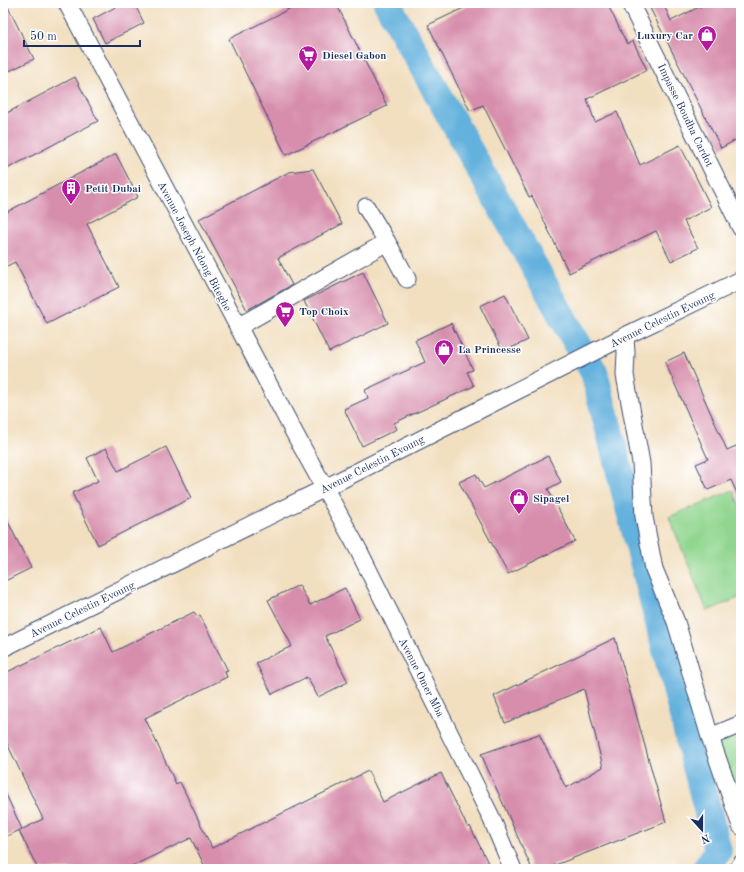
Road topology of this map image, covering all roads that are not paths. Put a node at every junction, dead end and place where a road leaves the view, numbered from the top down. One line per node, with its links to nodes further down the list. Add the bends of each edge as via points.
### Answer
1 (67, 3): 8 (street, Avenue Joseph Ndong Biteghe)
2 (630, 3): 4 (street, Impasse Boudha Cardot)
3 (366, 207): 5 (street)
4 (741, 228)
5 (387, 242): 6 (street); 8 (street)
6 (407, 279)
7 (741, 280): 9 (street, Avenue Celestin Evoung)
8 (238, 327): 10 (street, Avenue Joseph Ndong Biteghe)
9 (625, 336): 10 (street, Avenue Celestin Evoung); 13 (street, via 625,375 641,462 644,517 654,569 676,622)
10 (325, 488): 11 (street, Avenue Celestin Evoung); 16 (street, Avenue Omer Mba, via 471,775)
11 (3, 648)
12 (741, 724): 13 (street)
13 (710, 737): 14 (street)
14 (741, 826)
15 (741, 864): 17 (street)
16 (511, 869)
17 (738, 869)

